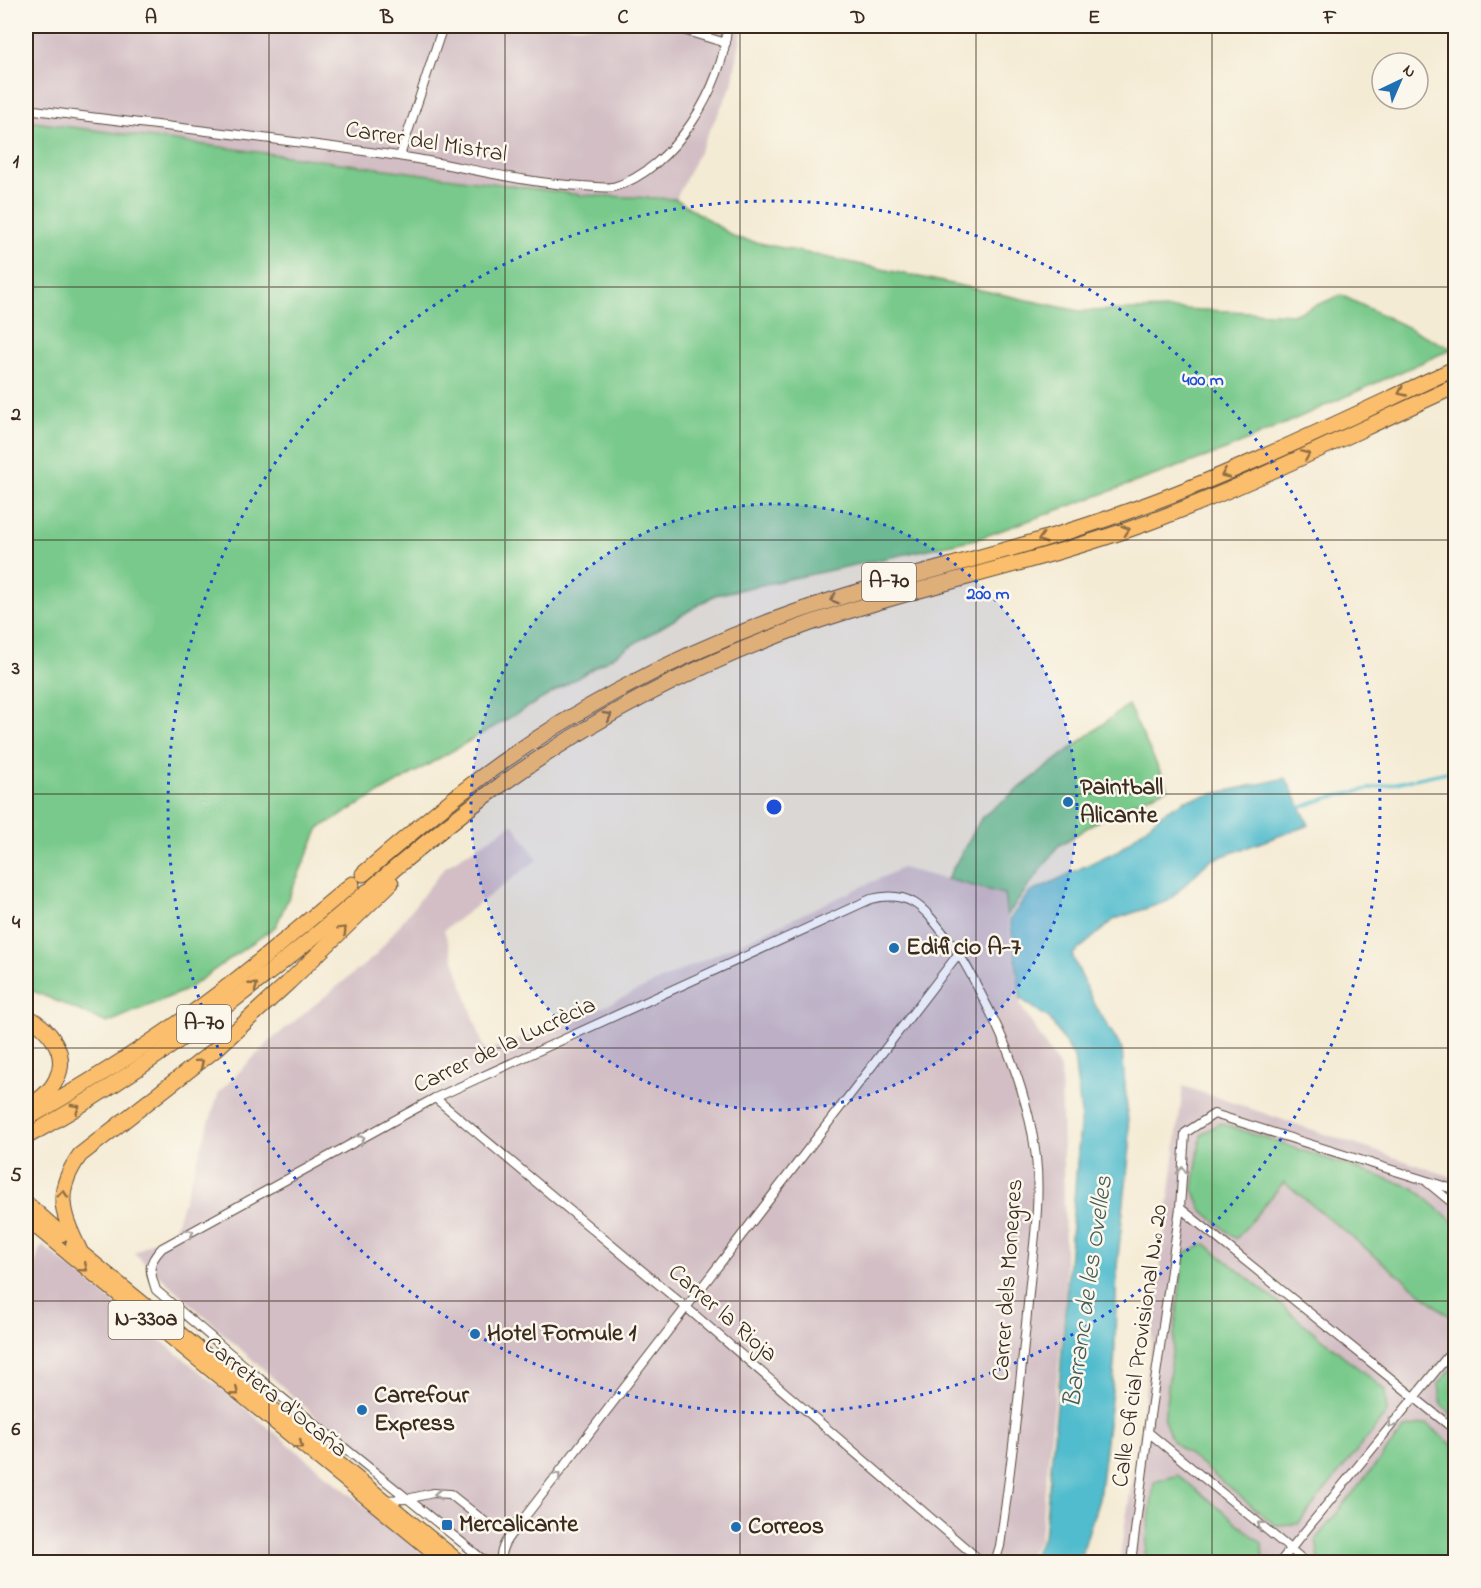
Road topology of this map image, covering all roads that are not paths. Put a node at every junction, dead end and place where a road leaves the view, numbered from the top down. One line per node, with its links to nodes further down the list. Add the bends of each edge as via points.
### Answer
1 (443, 26): 6 (street)
2 (670, 26): 4 (street)
3 (727, 26): 4 (street, Carrer del Mistral)
4 (726, 43): 6 (street, Carrer del Mistral, via 703,107 687,132 636,178 611,188 556,185)
5 (26, 109): 6 (street, Carrer del Mistral)
6 (400, 156)
7 (1455, 368): 15 (highway, A-70, one-way to 15, via 1267,456 1135,509 822,602 734,635 637,681 536,740 463,791 186,1017)
8 (1455, 386): 9 (highway, A-70, one-way to 8, via 671,682 768,639 813,622 1016,565 1146,523 1276,469)
9 (586, 728): 16 (highway, A-70, one-way to 9, via 183,1039 285,962 487,794); 25 (highway, one-way to 9, via 63,1212 62,1195 66,1178 80,1155 216,1049 368,905 449,835)
10 (900, 897): 11 (street, Carrer dels Monegres, via 927,913); 13 (street, Carrer de la Lucrècia, via 871,900)
11 (959, 953): 27 (street); 46 (street, Carrer dels Monegres, via 1004,1039 1015,1069 1030,1125 1038,1181 1018,1419)
12 (26, 1016): 14 (highway, via 50,1033 60,1056 57,1080)
13 (435, 1098): 26 (street, Carrer de la Lucrècia, one-way to 13, via 152,1259 162,1248); 27 (street, Carrer la Rioja)
14 (26, 1109)
15 (26, 1119)
16 (26, 1137)
17 (1423, 1179): 18 (street); 20 (street); 21 (street, Calle Oficial Provisional N.º 20, one-way to 17, via 1185,1133 1214,1114)
18 (1455, 1190)
19 (26, 1203): 24 (highway)
20 (1455, 1206)
21 (1180, 1208): 32 (street); 35 (street, Calle Oficial Provisional N.º 20)
22 (26, 1209): 24 (main road, Carretera d'Ocaña / N-330a)
23 (26, 1220): 41 (main road, Carretera d'Ocaña / N-330a, one-way to 41)
24 (61, 1234): 25 (main road, Carretera d'Ocaña / N-330a)
25 (79, 1249): 31 (main road, Carretera d'Ocaña / N-330a)
26 (150, 1271): 29 (street, Carretera d'Ocaña, via 156,1290)
27 (687, 1308): 39 (street, one-way to 27); 45 (street, Carrer la Rioja)
28 (1455, 1346): 32 (street)
29 (244, 1366): 30 (street, Carretera d'Ocaña); 31 (street, Carretera d'Ocaña)
30 (279, 1395): 31 (street, Carretera d'Ocaña); 33 (street, Carretera d'Ocaña)
31 (257, 1396): 36 (main road, Carretera d'Ocaña / N-330a)
32 (1413, 1397): 34 (street); 40 (street, one-way to 40)
33 (302, 1413): 36 (street, Carretera d'Ocaña); 37 (street, Carretera d'Ocaña)
34 (1455, 1431)
35 (1148, 1432): 40 (street, one-way to 35); 47 (street, Calle Oficial Provisional N.º 20)
36 (344, 1467): 38 (main road, Carretera d'Ocaña / N-330a)
37 (407, 1499): 38 (street); 39 (street, one-way to 37, via 501,1528 489,1525 450,1494 432,1493); 43 (street, Carretera d'Ocaña)
38 (384, 1500): 42 (main road, Carretera d'Ocaña / N-330a)
39 (521, 1522): 44 (street, via 506,1540)
40 (1291, 1550): 48 (street); 49 (street)
41 (444, 1563)
42 (461, 1563)
43 (486, 1563)
44 (501, 1563)
45 (982, 1563)
46 (995, 1563)
47 (1131, 1563)
48 (1280, 1563)
49 (1306, 1563)

